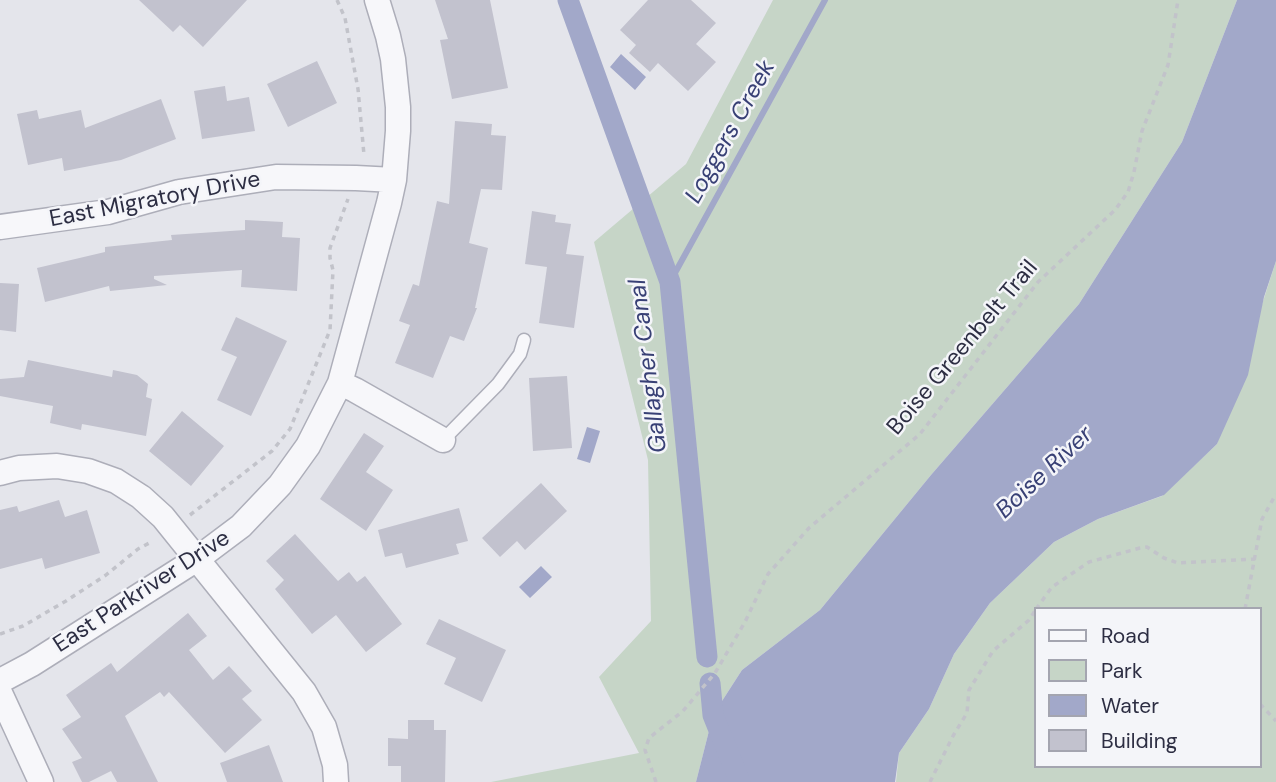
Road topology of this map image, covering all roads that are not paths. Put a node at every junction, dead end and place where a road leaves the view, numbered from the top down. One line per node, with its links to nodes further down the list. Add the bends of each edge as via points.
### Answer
1 (377, 0): 2 (street, East Parkriver Drive, via 393,60 398,107)
2 (394, 180): 3 (street, East Migratory Drive, via 276,177 179,192 108,212); 5 (street, East Parkriver Drive)
3 (0, 227)
4 (524, 340): 6 (lane, via 520,354 498,384)
5 (340, 383): 6 (street); 8 (street, East Parkriver Drive, via 308,446 280,485 242,526)
6 (443, 440)
7 (0, 473): 8 (street, via 57,466 116,481 163,517)
8 (197, 559): 9 (street, East Parkriver Drive); 12 (street, via 304,692 324,727)
9 (0, 681)
10 (0, 693): 11 (street)
11 (41, 782)
12 (337, 782)

